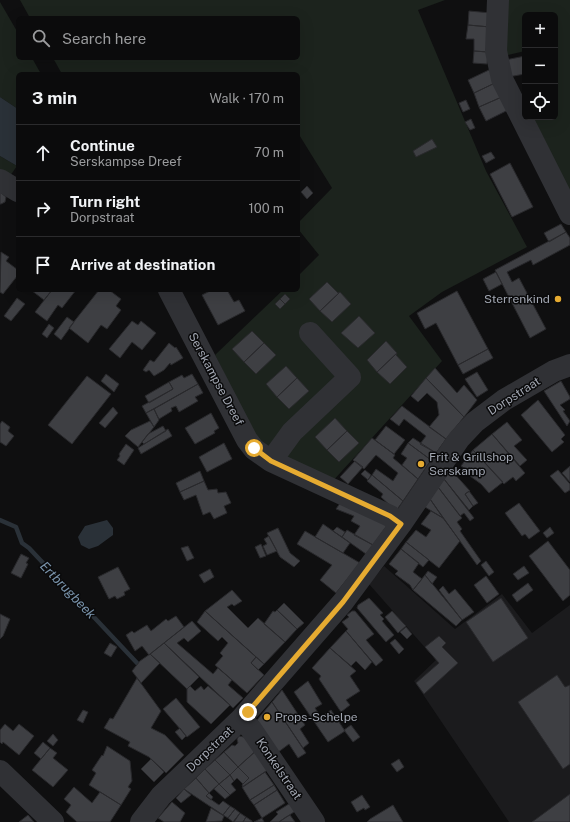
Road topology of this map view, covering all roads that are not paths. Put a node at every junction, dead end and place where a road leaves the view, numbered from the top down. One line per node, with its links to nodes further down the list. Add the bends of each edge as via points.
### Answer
1 (498, 0): 4 (street, via 496,51 502,79)
2 (0, 180): 3 (street)
3 (16, 190)
4 (570, 214)
5 (170, 292): 8 (street, Serskampse Dreef, via 247,440)
6 (310, 333): 8 (street, via 350,377 292,432)
7 (570, 365): 9 (street, Dorpstraat, via 554,371 504,400 475,422 459,439)
8 (271, 461): 9 (street, Serskampse Dreef, via 390,516)
9 (401, 524): 10 (street, Dorpstraat, via 343,602)
10 (240, 719): 13 (street, Dorpstraat, via 161,796); 14 (street, Konkelstraat, via 251,729)
11 (0, 771): 12 (street)
12 (52, 822)
13 (141, 822)
14 (314, 822)

